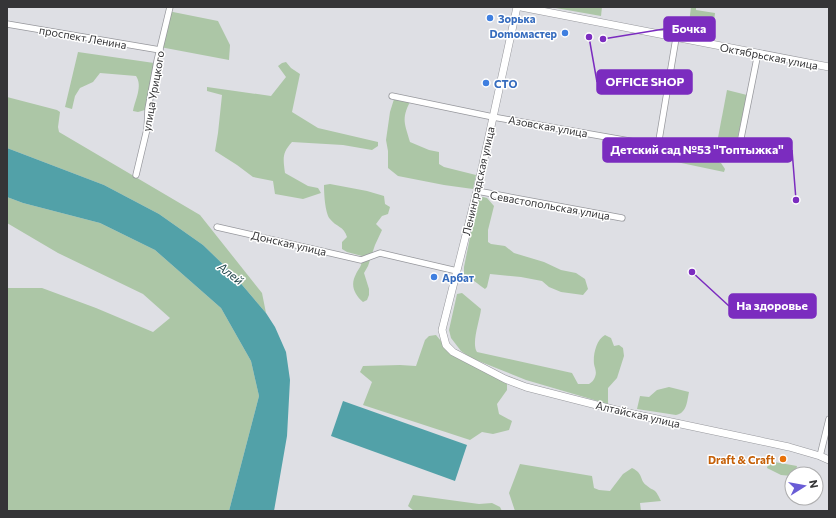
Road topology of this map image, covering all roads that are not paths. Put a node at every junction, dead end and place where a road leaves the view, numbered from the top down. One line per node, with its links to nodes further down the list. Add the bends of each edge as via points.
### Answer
1 (170, 7): 6 (street, улица Урицкого)
2 (517, 7): 10 (street, Ленинградская улица)
3 (521, 7): 5 (street, Октябрьская улица)
4 (7, 24): 6 (street, проспект Ленина)
5 (676, 38): 7 (street, Октябрьская улица); 10 (street, Азовская улица, via 658,146)
6 (160, 50): 12 (street, улица Урицкого, via 148,109 147,130)
7 (758, 53): 8 (street, Октябрьская улица); 11 (street)
8 (829, 67)
9 (392, 96): 10 (street, Азовская улица)
10 (493, 116): 13 (street, Ленинградская улица)
11 (738, 153)
12 (136, 175)
13 (477, 192): 14 (street, Севастопольская улица); 16 (street, Ленинградская улица)
14 (622, 218)
15 (217, 227): 16 (street, Донская улица, via 361,260 380,253)
16 (457, 270): 17 (street, Ленинградская улица, via 442,330 446,345)
17 (453, 352): 19 (street, Алтайская улица, via 526,387)
18 (829, 419): 19 (street)
19 (820, 456): 20 (street, Алтайская улица)
20 (829, 460)

